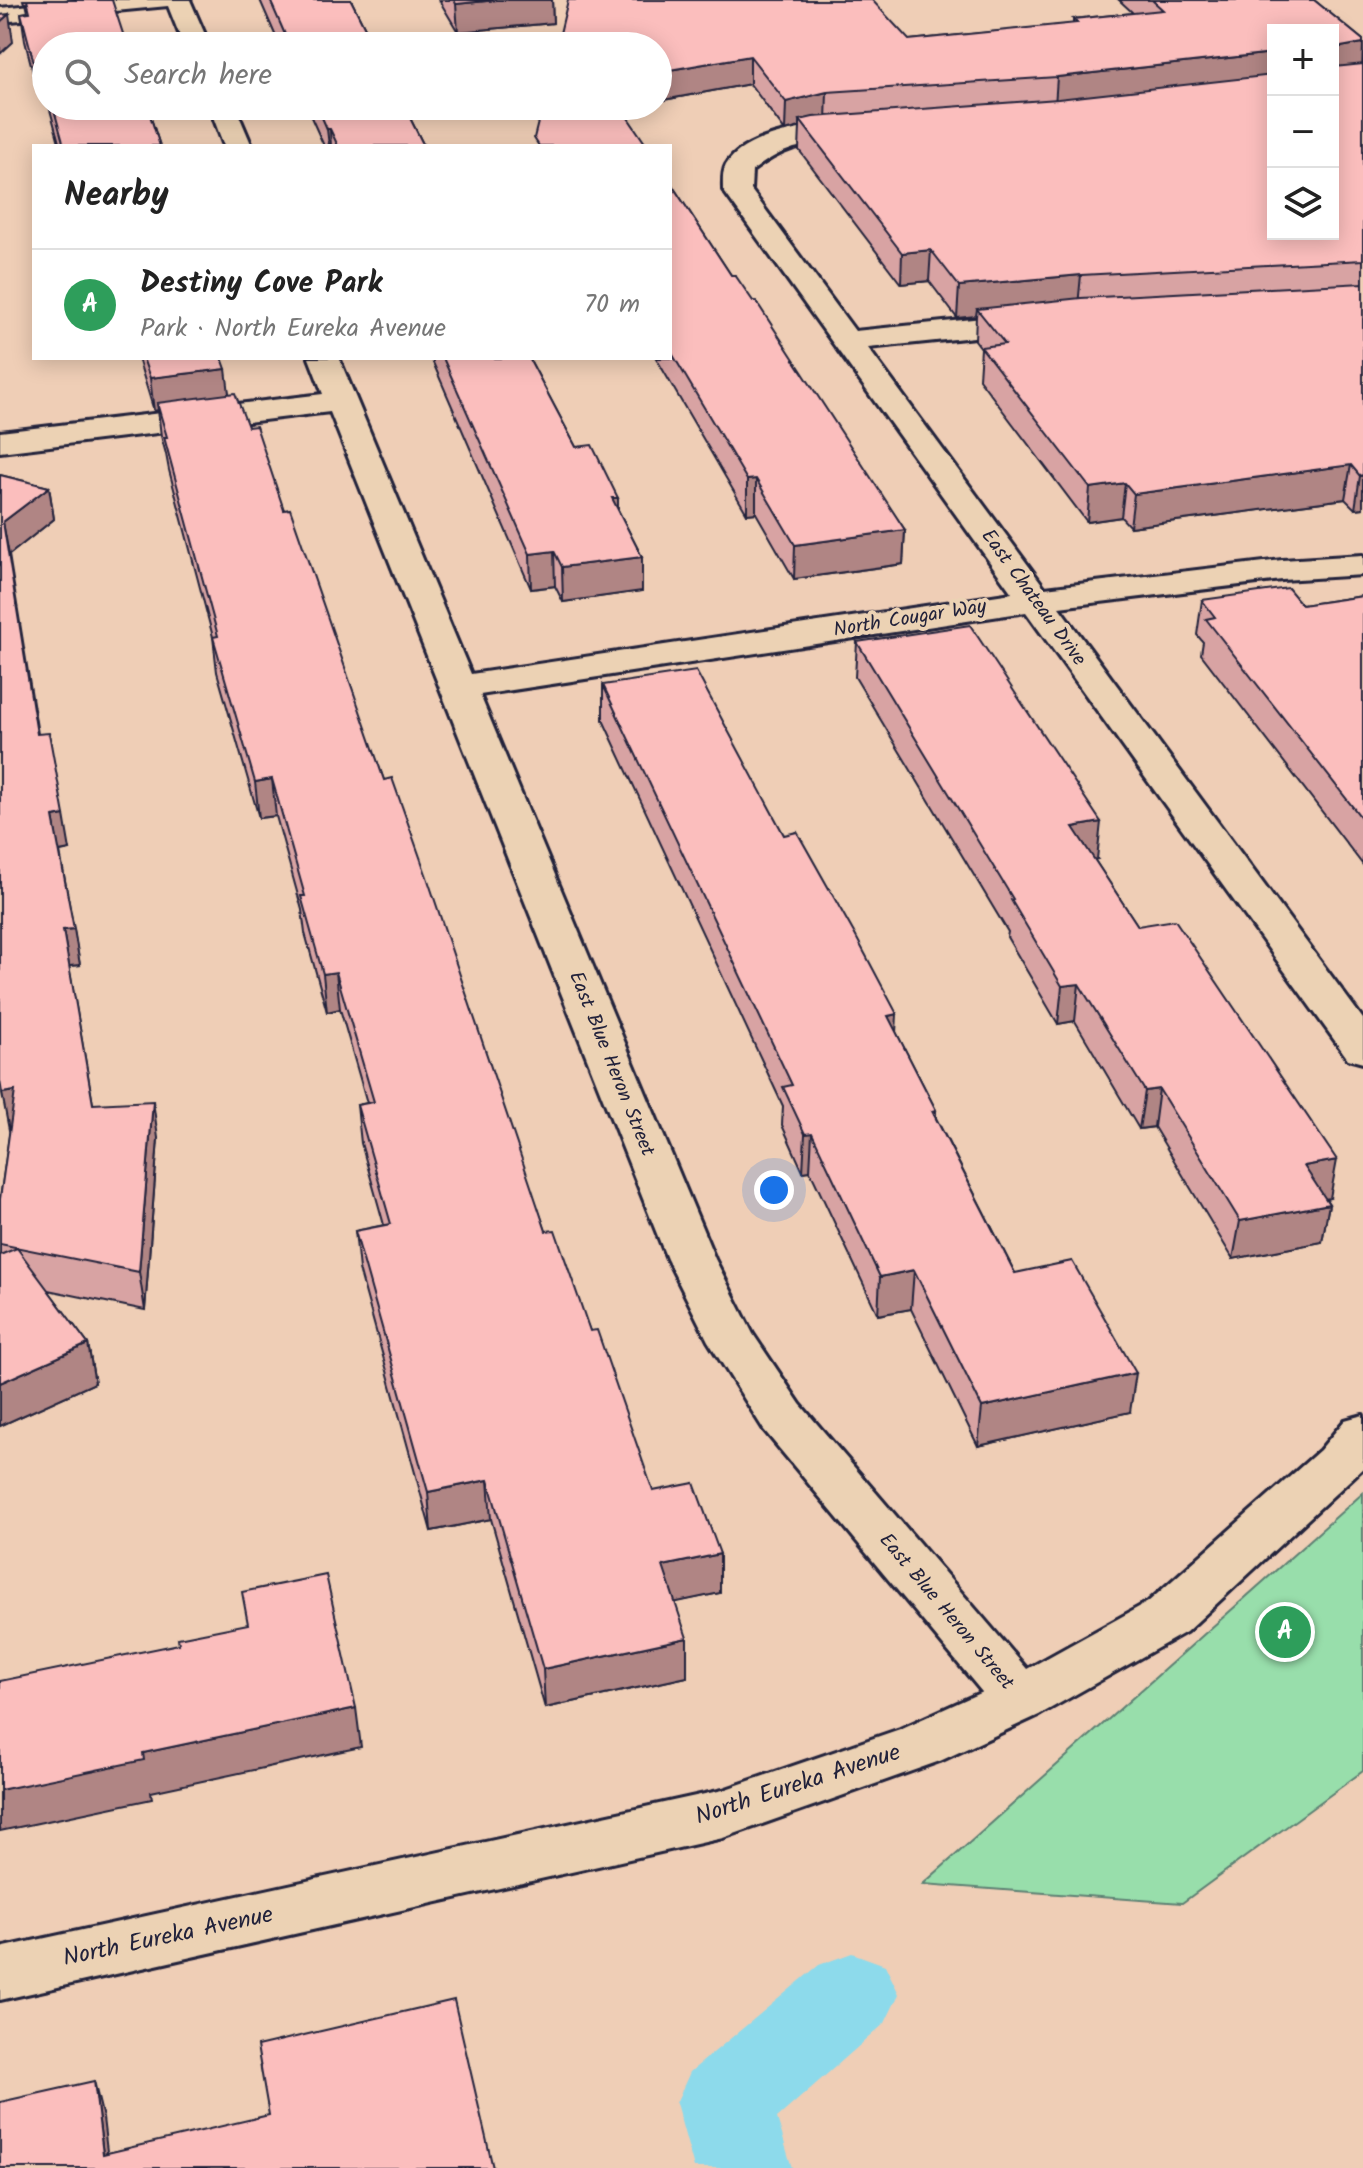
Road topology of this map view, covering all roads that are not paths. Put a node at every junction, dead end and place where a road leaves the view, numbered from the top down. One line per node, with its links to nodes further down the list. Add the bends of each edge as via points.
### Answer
1 (165, 0): 3 (street)
2 (178, 0): 4 (street)
3 (0, 15)
4 (191, 32)
5 (228, 120): 7 (street)
6 (887, 128): 9 (street, East Chateau Drive, via 814,134 763,148 738,168 737,190)
7 (237, 144)
8 (1063, 319): 9 (street)
9 (846, 341): 14 (street, East Chateau Drive)
10 (325, 360): 11 (street, East Blue Heron Street)
11 (342, 401): 12 (street); 15 (street, East Blue Heron Street)
12 (0, 442)
13 (1363, 565): 14 (street, North Cougar Way)
14 (1033, 600): 15 (street, North Cougar Way); 16 (street, East Chateau Drive)
15 (458, 687): 18 (street, East Blue Heron Street, via 691,1259 732,1341 782,1417)
16 (1363, 1049)
17 (1363, 1433): 18 (street, North Eureka Avenue, via 1338,1463 1167,1617)
18 (1020, 1699): 19 (street, North Eureka Avenue, via 920,1745 723,1814)
19 (0, 1974)

